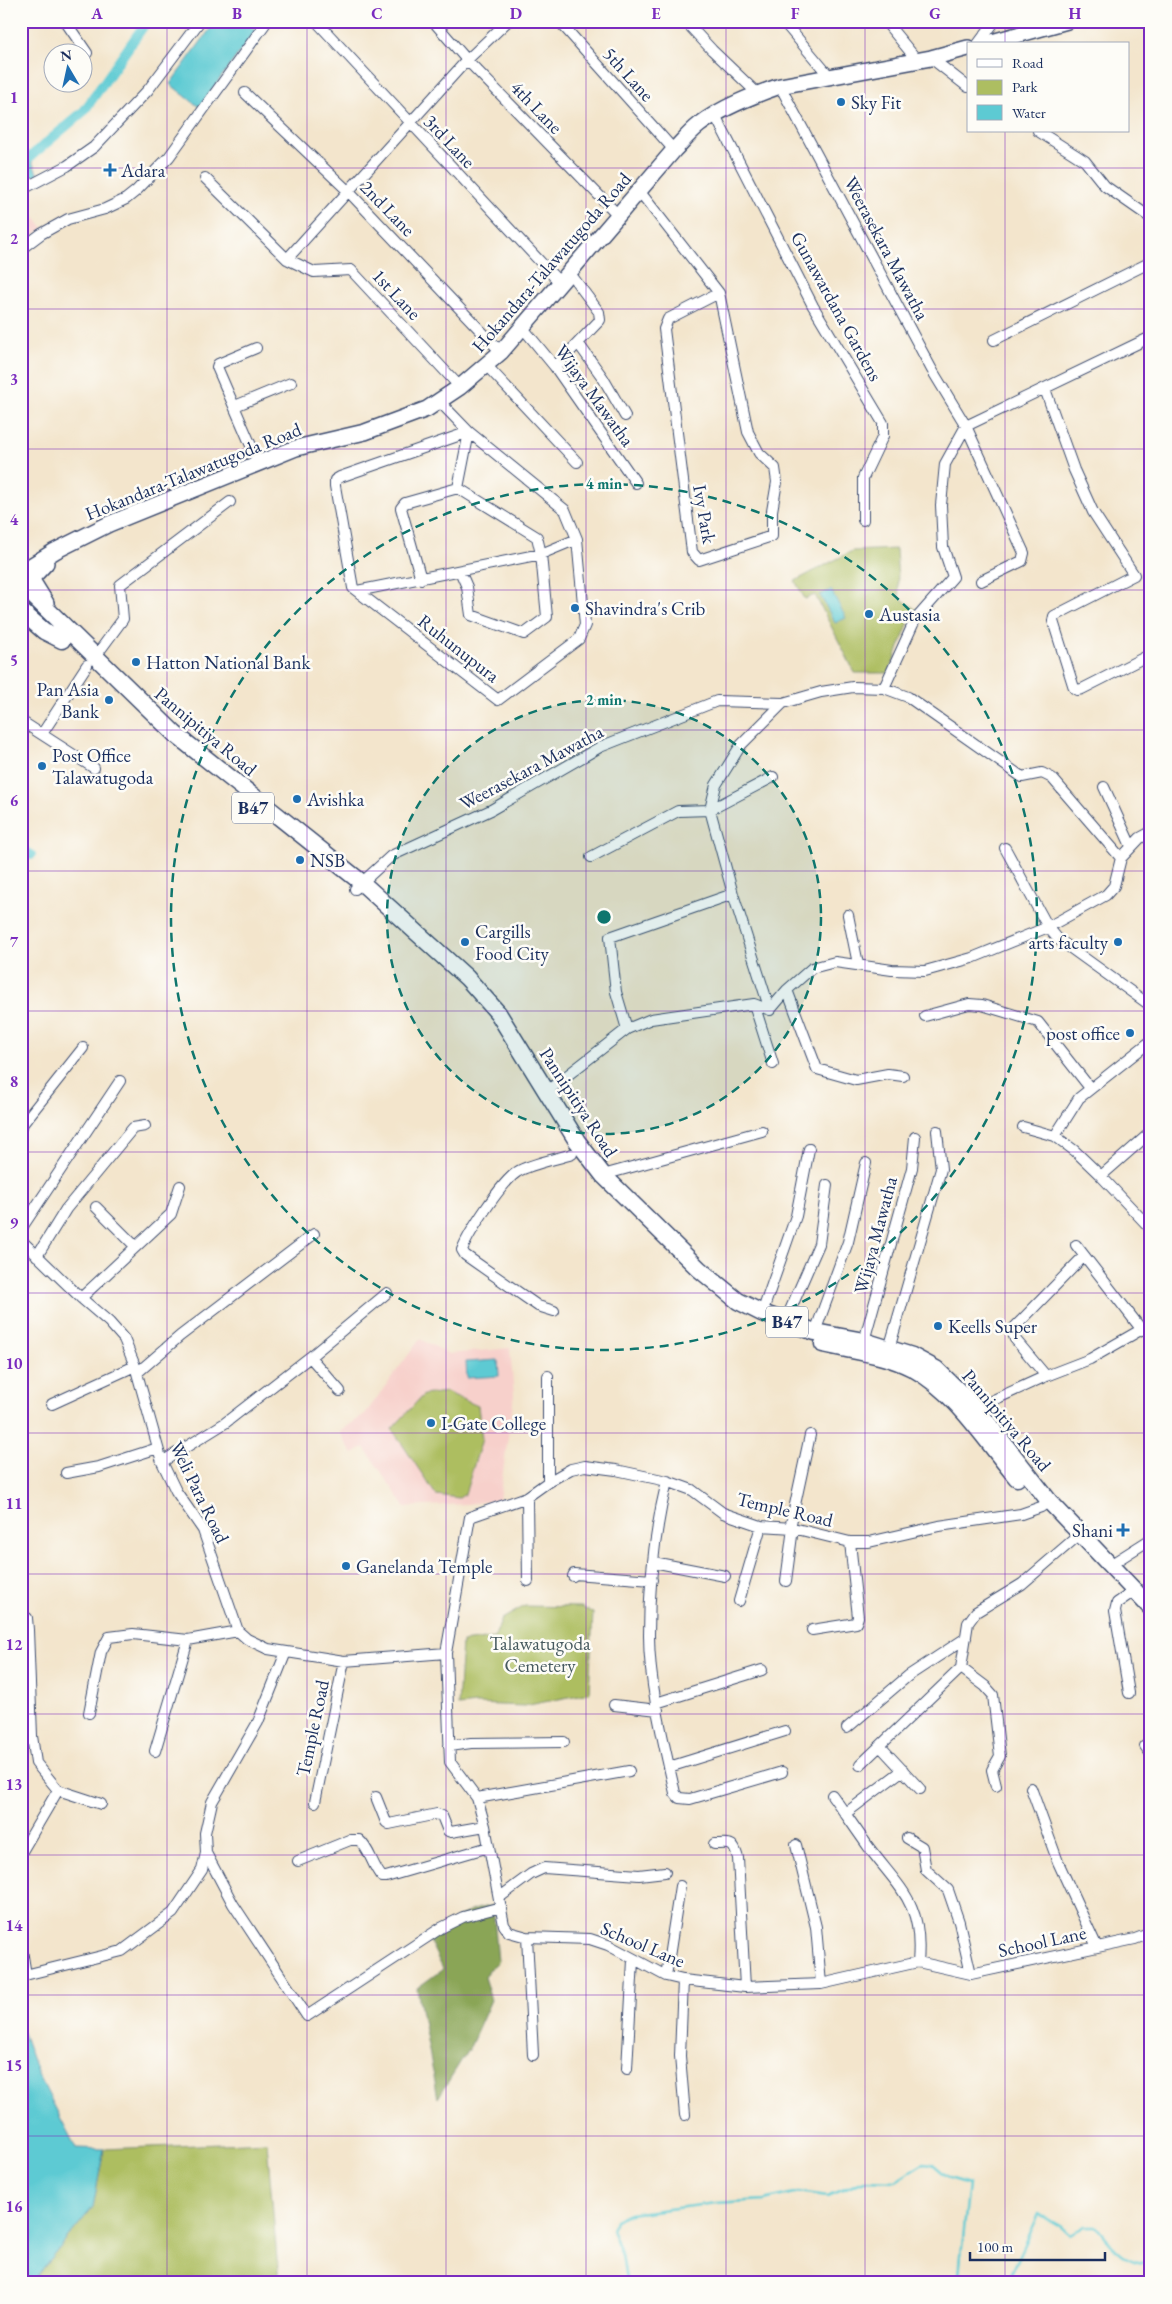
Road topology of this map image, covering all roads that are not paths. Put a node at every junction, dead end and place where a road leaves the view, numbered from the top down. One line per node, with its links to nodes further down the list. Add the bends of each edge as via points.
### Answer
1 (65, 21): 13 (street)
2 (200, 21): 29 (street, via 148,90 94,147 67,166)
3 (316, 21): 25 (street, 3rd Lane)
4 (433, 21): 18 (street, 4th Lane)
5 (508, 21): 18 (street)
6 (559, 21): 27 (street, 5th Lane)
7 (686, 21): 23 (street)
8 (783, 21): 19 (street)
9 (885, 21): 17 (street)
10 (996, 21): 14 (street)
11 (1067, 21): 15 (main road)
12 (265, 24): 34 (street, via 169,157 136,192 105,209 68,219)
13 (79, 42)
14 (980, 42)
15 (992, 42)
16 (967, 48): 17 (main road, Hokandara-Talawatugoda Road)
17 (924, 59): 19 (main road, Hokandara-Talawatugoda Road); 20 (street)
18 (467, 60): 25 (street); 32 (street, 4th Lane)
19 (830, 77): 21 (main road, Hokandara-Talawatugoda Road)
20 (967, 85)
21 (780, 86): 23 (main road, Hokandara-Talawatugoda Road); 53 (street, Weerasekara Mawatha, via 932,370)
22 (245, 93): 30 (street, 2nd Lane)
23 (758, 94): 24 (main road, Hokandara-Talawatugoda Road)
24 (715, 115): 27 (main road, Hokandara-Talawatugoda Road); 60 (street, Gunawardana Gardens, via 813,306 883,424 883,436 863,478)
25 (410, 123): 30 (street); 37 (street, 3rd Lane)
26 (1040, 132): 33 (street, via 1084,161 1106,186)
27 (674, 150): 31 (main road, Hokandara-Talawatugoda Road)
28 (205, 178): 35 (street, 1st Lane)
29 (21, 190)
30 (348, 191): 35 (street); 44 (street, 2nd Lane)
31 (640, 192): 32 (main road, Hokandara-Talawatugoda Road); 38 (street, Ivy Park)
32 (619, 216): 37 (main road, Hokandara-Talawatugoda Road)
33 (1151, 218)
34 (21, 249)
35 (287, 258): 48 (street, 1st Lane, via 314,272 351,270)
36 (1151, 262): 41 (street)
37 (564, 277): 39 (main road, Hokandara-Talawatugoda Road); 42 (street, 3rd Lane, via 599,312 600,320)
38 (719, 293): 38 (street, Ivy Park, via 668,319 664,330 692,552 699,560 772,536 777,482 775,468 759,453 748,432)
39 (523, 328): 44 (main road, Hokandara-Talawatugoda Road); 46 (street, Wijaya Mawatha)
40 (1151, 337): 49 (street)
41 (994, 340)
42 (578, 343): 46 (street); 52 (street)
43 (256, 348): 51 (street, via 218,364)
44 (501, 352): 45 (main road, Hokandara-Talawatugoda Road)
45 (487, 366): 48 (main road, Hokandara-Talawatugoda Road); 55 (street)
46 (555, 367): 57 (street, Wijaya Mawatha)
47 (291, 383): 51 (street)
48 (460, 387): 50 (main road, Hokandara-Talawatugoda Road)
49 (1045, 389): 53 (street); 75 (street, via 1093,512 1134,575 1054,616 1074,688 1082,689)
50 (440, 401): 54 (street, Ruhunupura); 56 (main road, Hokandara-Talawatugoda Road, via 364,432 296,448)
51 (235, 406): 56 (street)
52 (625, 416)
53 (966, 426): 68 (street, Weerasekara Mawatha, via 1024,553 1022,561); 77 (street, via 945,464 941,506 943,547 953,577 915,620)
54 (469, 432): 58 (street); 61 (street, Ruhunupura, via 565,510); 70 (street, via 335,480 353,588)
55 (577, 462)
56 (259, 464): 62 (main road, Hokandara-Talawatugoda Road, via 115,521)
57 (636, 483)
58 (458, 488): 63 (street, Ruhunupura, via 537,537); 67 (street, via 405,502 401,508)
59 (230, 502): 76 (street, via 120,585 123,619)
60 (863, 520)
61 (577, 539): 63 (street); 70 (street, Ruhunupura, via 585,625 579,639 498,700)
62 (70, 543): 64 (main road, via 34,556); 66 (main road, Hokandara-Talawatugoda Road); 73 (main road, via 32,578)
63 (541, 554): 65 (street); 65 (street, Ruhunupura, via 547,617 524,634 471,615 467,587)
64 (21, 557)
65 (460, 571): 67 (street)
66 (21, 572)
67 (421, 578): 70 (street)
68 (981, 580)
69 (21, 584): 73 (main road, Pannipitiya Road / B47)
70 (357, 591)
71 (21, 598): 74 (main road, Pannipitiya Road / B47)
72 (21, 611): 74 (main road, via 44,631)
73 (55, 619): 76 (main road, Pannipitiya Road / B47)
74 (62, 640): 76 (main road, Pannipitiya Road / B47)
75 (1151, 654)
76 (91, 661): 80 (street); 90 (main road, Pannipitiya Road / B47, via 168,742)
77 (884, 688): 78 (street, Weerasekara Mawatha, via 853,687); 89 (street, Weerasekara Mawatha, via 908,697 1022,777 1042,774 1052,778)
78 (782, 703): 84 (street, via 741,745 716,785); 90 (street, Weerasekara Mawatha, via 716,701 600,747 491,810 391,856)
79 (21, 721): 80 (street)
80 (42, 734): 81 (street)
81 (94, 768)
82 (772, 777): 84 (street)
83 (1104, 787): 86 (street)
84 (710, 810): 88 (street, via 678,811); 91 (street)
85 (1151, 832): 86 (street)
86 (1132, 846): 89 (street)
87 (1005, 848): 93 (street)
88 (590, 857)
89 (1121, 858): 93 (street, via 1114,886 1106,895)
90 (358, 885): 107 (main road, Pannipitiya Road / B47, via 467,978 498,1013); 117 (main road, Pannipitiya Road / B47, via 460,984 486,1015)
91 (733, 894): 98 (street); 100 (street, via 610,937 616,992)
92 (848, 915): 94 (street)
93 (1048, 927): 94 (street, via 972,958 925,971); 97 (street, via 1058,939)
94 (858, 964): 95 (street, via 835,962 812,968)
95 (787, 990): 98 (street); 104 (street, via 817,1069 856,1080 888,1074)
96 (754, 1004): 98 (street); 100 (street, via 651,1019); 103 (street)
97 (1151, 1006)
98 (770, 1010)
99 (925, 1016): 106 (street, via 970,1004 1038,1022)
100 (627, 1028): 107 (street)
101 (1151, 1041): 106 (street)
102 (84, 1048): 108 (street)
103 (773, 1064)
104 (903, 1076)
105 (120, 1081): 124 (street)
106 (1090, 1088): 114 (street, via 1079,1098)
107 (546, 1092): 119 (main road, Pannipitiya Road / B47)
108 (21, 1126)
109 (146, 1126): 130 (street, via 134,1128 66,1209)
110 (1023, 1127): 114 (street)
111 (762, 1131): 119 (street)
112 (937, 1131): 140 (street, via 941,1169)
113 (1151, 1132): 120 (street)
114 (1055, 1136): 120 (street)
115 (915, 1137): 139 (street, Wijaya Mawatha, via 912,1168)
116 (809, 1149): 135 (street, via 796,1216)
117 (572, 1154): 134 (street, via 518,1171 468,1233 462,1250 538,1306); 155 (main road, Pannipitiya Road / B47, via 693,1276 733,1309 759,1324 886,1359 929,1378 946,1392)
118 (866, 1163): 138 (street, via 848,1242)
119 (603, 1175): 135 (main road, Pannipitiya Road / B47, via 699,1269 738,1301)
120 (1101, 1176): 125 (street)
121 (827, 1185): 136 (street, via 819,1244)
122 (180, 1186): 129 (street, via 172,1214)
123 (96, 1206): 129 (street)
124 (21, 1229)
125 (1151, 1229)
126 (314, 1234): 142 (street)
127 (21, 1240): 130 (street, Weli Para Road)
128 (1076, 1245): 131 (street)
129 (135, 1246): 133 (street)
130 (37, 1256): 133 (street, Weli Para Road)
131 (1084, 1256): 137 (street); 144 (street, via 1012,1330 1014,1339)
132 (386, 1293): 141 (street)
133 (81, 1298): 142 (street, Weli Para Road, via 124,1339)
134 (554, 1311)
135 (762, 1313): 136 (main road, Pannipitiya Road / B47)
136 (785, 1322): 138 (main road, Pannipitiya Road / B47)
137 (1146, 1327): 144 (street, via 1090,1359)
138 (815, 1332): 139 (main road, Pannipitiya Road / B47)
139 (864, 1341): 140 (main road, Pannipitiya Road / B47)
140 (889, 1348): 147 (main road, Pannipitiya Road / B47, via 936,1369)
141 (310, 1357): 145 (street); 150 (street, via 224,1423)
142 (136, 1370): 146 (street); 149 (street, Weli Para Road)
143 (548, 1376): 153 (street)
144 (1046, 1376): 147 (street)
145 (340, 1391)
146 (52, 1404)
147 (976, 1408): 155 (main road, Pannipitiya Road / B47)
148 (810, 1436): 158 (street)
149 (158, 1448): 150 (street, Weli Para Road); 151 (street, via 99,1467)
150 (162, 1462): 175 (street, Weli Para Road, via 176,1491 203,1530)
151 (66, 1473)
152 (668, 1481): 153 (street, Temple Road, via 585,1466 571,1469); 157 (street, Temple Road, via 692,1490 723,1513); 162 (street)
153 (548, 1482): 154 (street, Temple Road)
154 (527, 1496): 156 (street, Temple Road); 167 (street)
155 (1045, 1504): 159 (main road, Pannipitiya Road / B47); 161 (street, Temple Road, via 1021,1514 938,1526 870,1542)
156 (470, 1517): 179 (street, School Lane)
157 (761, 1526): 158 (street, Temple Road); 170 (street)
158 (791, 1528): 161 (street, Temple Road); 168 (street)
159 (1077, 1538): 163 (main road, Pannipitiya Road / B47); 169 (main road, Pannipitiya Road / B47); 176 (street, via 1022,1584 976,1612 968,1623)
160 (1151, 1539): 163 (street)
161 (850, 1542): 174 (street, via 856,1623)
162 (653, 1562): 165 (street); 166 (street)
163 (1110, 1565): 171 (main road, Pannipitiya Road / B47)
164 (573, 1576): 166 (street)
165 (725, 1576)
166 (652, 1580): 185 (street, via 649,1636)
167 (528, 1581)
168 (786, 1581)
169 (1127, 1596): 173 (main road, Pannipitiya Road / B47); 183 (street, via 1117,1603 1115,1611)
170 (739, 1601)
171 (1151, 1608)
172 (21, 1616): 201 (street, via 27,1618 36,1763)
173 (1151, 1622)
174 (812, 1630)
175 (238, 1631): 177 (street); 178 (street, via 268,1649)
176 (966, 1638): 181 (street); 187 (street, via 908,1676)
177 (188, 1640): 186 (street, via 133,1634 109,1637 101,1652); 192 (street)
178 (286, 1652): 180 (street); 214 (street, via 258,1722 212,1802 205,1833)
179 (446, 1653): 180 (street); 190 (street, School Lane)
180 (344, 1661): 205 (street, Temple Road)
181 (961, 1668): 191 (street); 198 (street, via 993,1695 1000,1756 992,1770)
182 (762, 1670): 185 (street)
183 (1129, 1693)
184 (614, 1705): 185 (street)
185 (657, 1707): 194 (street)
186 (90, 1713)
187 (846, 1728)
188 (785, 1731): 194 (street)
189 (564, 1742): 190 (street)
190 (449, 1746): 204 (street, School Lane, via 450,1762)
191 (880, 1746): 193 (street); 195 (street)
192 (155, 1751)
193 (860, 1765)
194 (669, 1767): 197 (street, via 675,1793 679,1798 690,1799)
195 (902, 1770): 200 (street); 207 (street)
196 (629, 1771): 204 (street)
197 (782, 1772)
198 (996, 1786)
199 (1031, 1788): 222 (street, via 1058,1862)
200 (920, 1789)
201 (58, 1790): 206 (street); 213 (street)
202 (832, 1795): 207 (street)
203 (376, 1796): 208 (street, via 389,1824 437,1814 442,1816 451,1832)
204 (477, 1798): 208 (street, School Lane)
205 (315, 1802)
206 (101, 1804)
207 (846, 1813): 224 (street, via 869,1848 906,1893 920,1939)
208 (485, 1826): 212 (street, School Lane)
209 (907, 1838): 225 (street, via 922,1847 926,1870 948,1890)
210 (714, 1844): 230 (street, via 735,1846 738,1858)
211 (796, 1845): 229 (street, via 816,1927)
212 (489, 1847): 215 (street, via 382,1878 359,1840 350,1840); 218 (street, School Lane)
213 (21, 1853)
214 (206, 1853): 218 (street, via 233,1904 307,2016 441,1928); 226 (street, via 202,1870 173,1913 122,1951)
215 (298, 1861)
216 (664, 1872): 218 (street, via 639,1875 544,1868 525,1878)
217 (680, 1886): 227 (street)
218 (500, 1902): 220 (street, School Lane, via 504,1926 509,1932)
219 (1151, 1933): 222 (street, School Lane)
220 (527, 1937): 223 (street, School Lane, via 590,1939 608,1945); 231 (street)
221 (21, 1944): 226 (street)
222 (1097, 1947): 225 (street, School Lane)
223 (633, 1960): 227 (street, School Lane); 232 (street)
224 (918, 1962): 225 (street, School Lane); 229 (street, School Lane)
225 (971, 1974)
226 (23, 1976)
227 (666, 1976): 228 (street, School Lane)
228 (683, 1980): 230 (street, School Lane); 233 (street, via 680,2056)
229 (821, 1984): 230 (street, School Lane)
230 (745, 1987)
231 (533, 2055)
232 (627, 2069)
233 (685, 2115)

